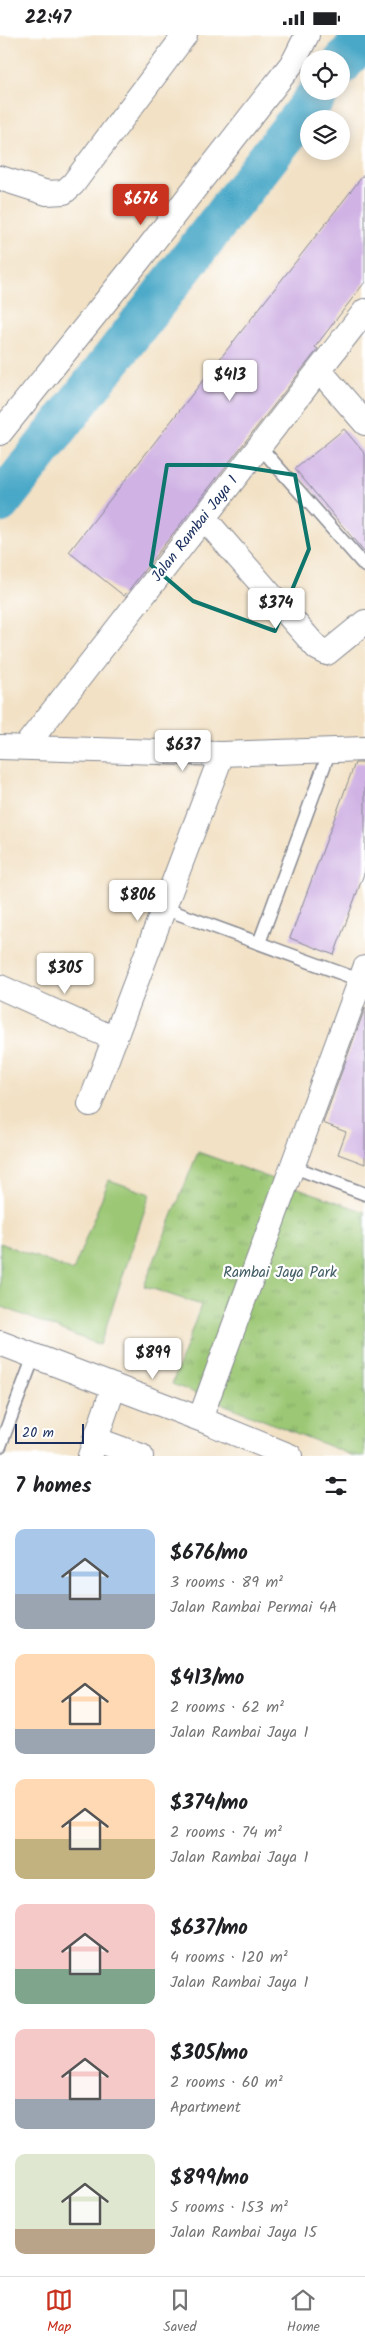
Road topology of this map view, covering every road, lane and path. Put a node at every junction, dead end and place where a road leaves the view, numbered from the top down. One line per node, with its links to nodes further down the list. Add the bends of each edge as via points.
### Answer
1 (185, 35): 3 (street, via 64,192 47,193)
2 (307, 35): 7 (street, via 288,68)
3 (0, 178)
4 (365, 311): 5 (street, Jalan Rambai Jaya 1)
5 (320, 370): 6 (street); 8 (street, Jalan Rambai Jaya 1)
6 (365, 423)
7 (0, 433)
8 (260, 447): 9 (street, Jalan Rambai Jaya 1); 10 (lane)
9 (204, 518): 11 (street, via 317,648 327,653); 13 (street, Jalan Rambai Jaya 1)
10 (365, 566)
11 (365, 622)
12 (0, 747): 13 (street)
13 (25, 747): 16 (street)
14 (365, 749): 15 (street)
15 (330, 751): 16 (street); 18 (lane)
16 (222, 754): 17 (street)
17 (164, 908): 18 (lane); 21 (street)
18 (259, 943): 19 (lane)
19 (363, 977): 23 (street)
20 (0, 987): 21 (street)
21 (115, 1039): 22 (street)
22 (90, 1104)
23 (291, 1166): 24 (lane); 28 (street)
24 (365, 1193)
25 (0, 1343): 26 (street)
26 (34, 1356): 27 (street); 29 (lane)
27 (114, 1386): 28 (street); 30 (street)
28 (200, 1419): 32 (street)
29 (0, 1446)
30 (92, 1447): 31 (street)
31 (141, 1456)
32 (290, 1456)

